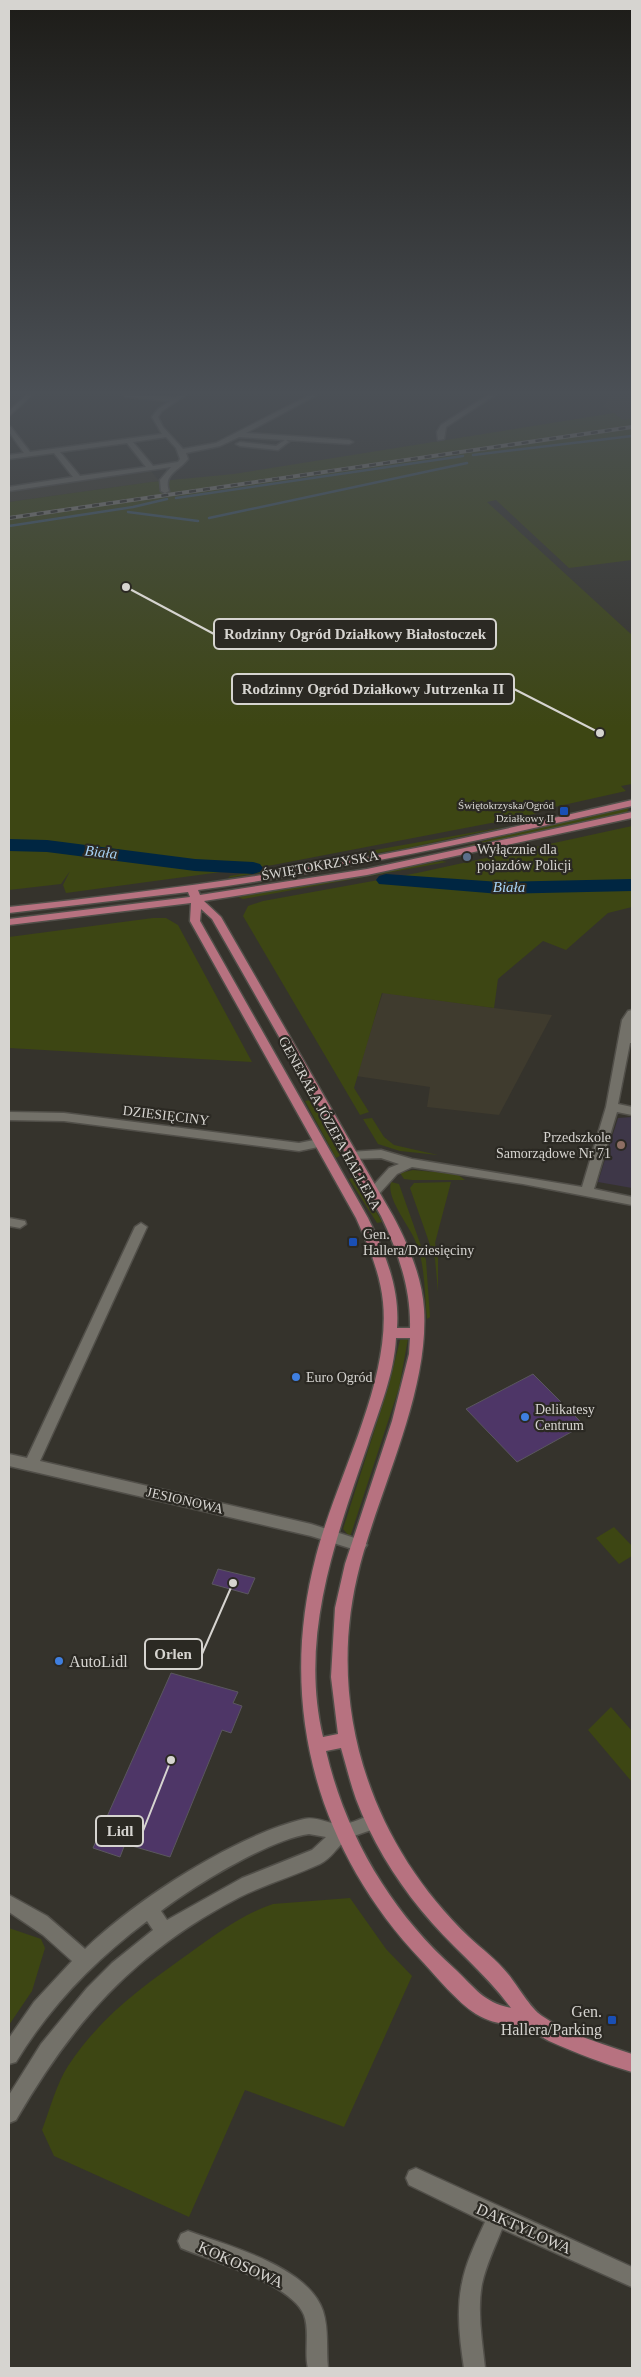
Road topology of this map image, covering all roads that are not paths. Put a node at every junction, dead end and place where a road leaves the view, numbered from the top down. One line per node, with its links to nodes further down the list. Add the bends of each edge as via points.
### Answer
1 (632, 803): 3 (main road, ŚWIĘTOKRZYSKA)
2 (632, 815): 4 (main road, ŚWIĘTOKRZYSKA)
3 (443, 844): 4 (main road); 5 (main road, ŚWIĘTOKRZYSKA, via 318,869)
4 (451, 855): 6 (main road, ŚWIĘTOKRZYSKA)
5 (192, 888): 6 (main road, GENERAŁA JÓZEFA HALLERA); 7 (main road, ŚWIĘTOKRZYSKA)
6 (196, 899): 8 (main road, ŚWIĘTOKRZYSKA); 9 (main road, GENERAŁA JÓZEFA HALLERA, via 216,917); 11 (main road, GENERAŁA JÓZEFA HALLERA, via 195,921)
7 (9, 910)
8 (9, 922)
9 (270, 1012): 11 (main road); 17 (main road, GENERAŁA JÓZEFA HALLERA)
10 (632, 1013): 12 (street, via 628,1020)
11 (249, 1017): 16 (main road, GENERAŁA JÓZEFA HALLERA)
12 (629, 1040): 13 (street)
13 (612, 1107): 14 (street); 20 (street)
14 (632, 1111)
15 (9, 1116): 16 (street, DZIESIĘCINY, via 64,1117 299,1147)
16 (319, 1143): 23 (main road, GENERAŁA JÓZEFA HALLERA, via 375,1246 386,1281)
17 (353, 1155): 18 (street, via 381,1154); 19 (main road, GENERAŁA JÓZEFA HALLERA)
18 (411, 1163): 19 (street, via 393,1171); 20 (street)
19 (374, 1192): 24 (main road, GENERAŁA JÓZEFA HALLERA, via 408,1262 414,1287)
20 (587, 1192): 21 (street)
21 (632, 1201)
22 (141, 1227): 26 (street)
23 (390, 1333): 24 (main road); 27 (main road, GENERAŁA JÓZEFA HALLERA, via 383,1376)
24 (417, 1333): 28 (main road, GENERAŁA JÓZEFA HALLERA, via 413,1370)
25 (9, 1460): 26 (street, JESIONOWA)
26 (32, 1465): 27 (street, JESIONOWA)
27 (330, 1534): 28 (street, JESIONOWA); 30 (main road, GENERAŁA JÓZEFA HALLERA, via 322,1558 308,1633 309,1704)
28 (359, 1545): 29 (main road, GENERAŁA JÓZEFA HALLERA, via 343,1608 340,1642 339,1677)
29 (347, 1739): 30 (main road); 31 (main road, GENERAŁA JÓZEFA HALLERA)
30 (316, 1746): 32 (main road, GENERAŁA JÓZEFA HALLERA, via 329,1798)
31 (374, 1821): 32 (street); 37 (main road, GENERAŁA JÓZEFA HALLERA, via 393,1857 427,1904 501,1979)
32 (342, 1832): 34 (street, via 307,1826 242,1852); 35 (street, via 320,1855 261,1878 206,1906); 37 (main road, GENERAŁA JÓZEFA HALLERA, via 369,1883 392,1916 427,1956 484,2009)
33 (9, 1903): 36 (street, via 37,1917)
34 (149, 1908): 35 (street); 36 (street)
35 (165, 1933): 40 (street, via 130,1958 78,2009 42,2057)
36 (85, 1961): 38 (street, via 40,2008)
37 (534, 2022): 39 (main road, GENERAŁA JÓZEFA HALLERA, via 606,2055)
38 (9, 2055)
39 (632, 2063)
40 (9, 2113)
41 (416, 2178): 42 (street, DAKTYLOWA)
42 (497, 2217): 44 (street, DAKTYLOWA); 46 (street, via 472,2287 470,2318)
43 (188, 2240): 45 (street, KOKOSOWA, via 274,2276 302,2294 314,2312)
44 (632, 2276)
45 (318, 2368)
46 (474, 2368)

